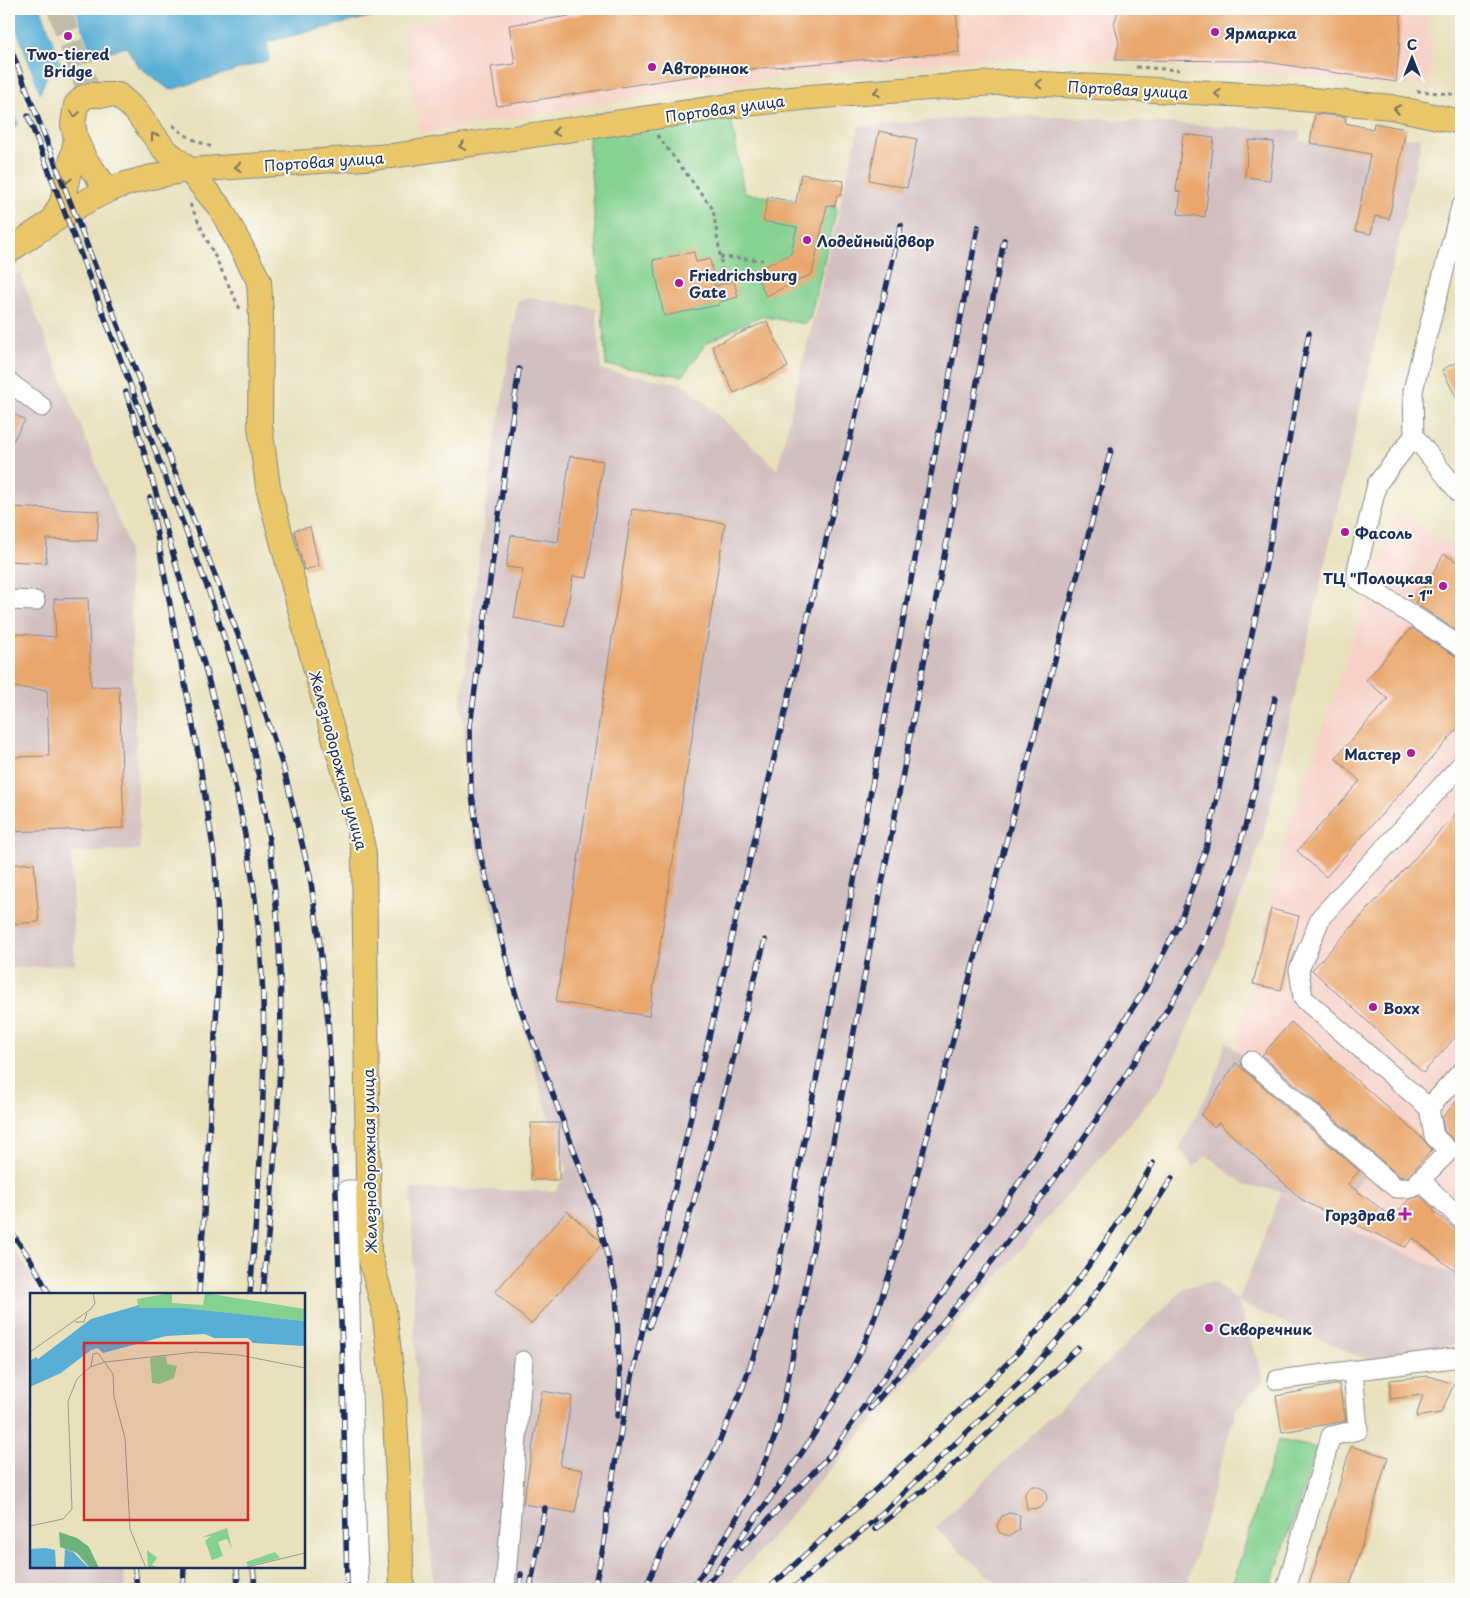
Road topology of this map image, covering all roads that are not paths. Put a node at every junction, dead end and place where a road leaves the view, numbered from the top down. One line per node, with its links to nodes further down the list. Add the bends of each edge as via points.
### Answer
1 (1461, 122): 3 (main road, Портовая улица, one-way to 3, via 1391,107 1267,96 1007,82 736,105 392,156)
2 (76, 140): 3 (main road, Железнодорожная улица, one-way to 2, via 164,149 135,110 118,95 90,94 76,105 73,124); 4 (main road, Железнодорожная улица, via 85,160); 6 (main road, Железнодорожная улица, one-way to 6, via 62,202)
3 (189, 170): 4 (main road, Портовая улица); 20 (main road, Железнодорожная улица, via 221,209 259,281 260,426 268,486 354,804 364,854)
4 (108, 190): 6 (main road, Портовая улица)
5 (1461, 207): 10 (street, via 1413,391)
6 (53, 219): 7 (main road, Портовая улица)
7 (9, 251)
8 (9, 382): 9 (street)
9 (42, 407)
10 (1414, 436): 11 (street); 14 (street, via 1377,484 1357,579)
11 (1461, 495)
12 (9, 600): 13 (street)
13 (35, 601)
14 (1461, 647)
15 (1461, 765): 18 (street, via 1321,917 1299,970 1303,998)
16 (1251, 1061): 19 (street, via 1396,1188 1412,1188)
17 (1461, 1072): 18 (street)
18 (1429, 1108): 19 (street, via 1434,1136 1448,1151)
19 (1420, 1180): 21 (street)
20 (368, 1190): 26 (street, via 347,1190 352,1446); 27 (main road, Железнодорожная улица, via 369,1253 384,1309 394,1396)
21 (1461, 1219)
22 (1461, 1357): 24 (street)
23 (523, 1361): 28 (street)
24 (1353, 1370): 25 (street); 29 (street, via 1358,1430 1331,1436)
25 (1277, 1380)
26 (359, 1589)
27 (402, 1589)
28 (505, 1589)
29 (1286, 1589)

